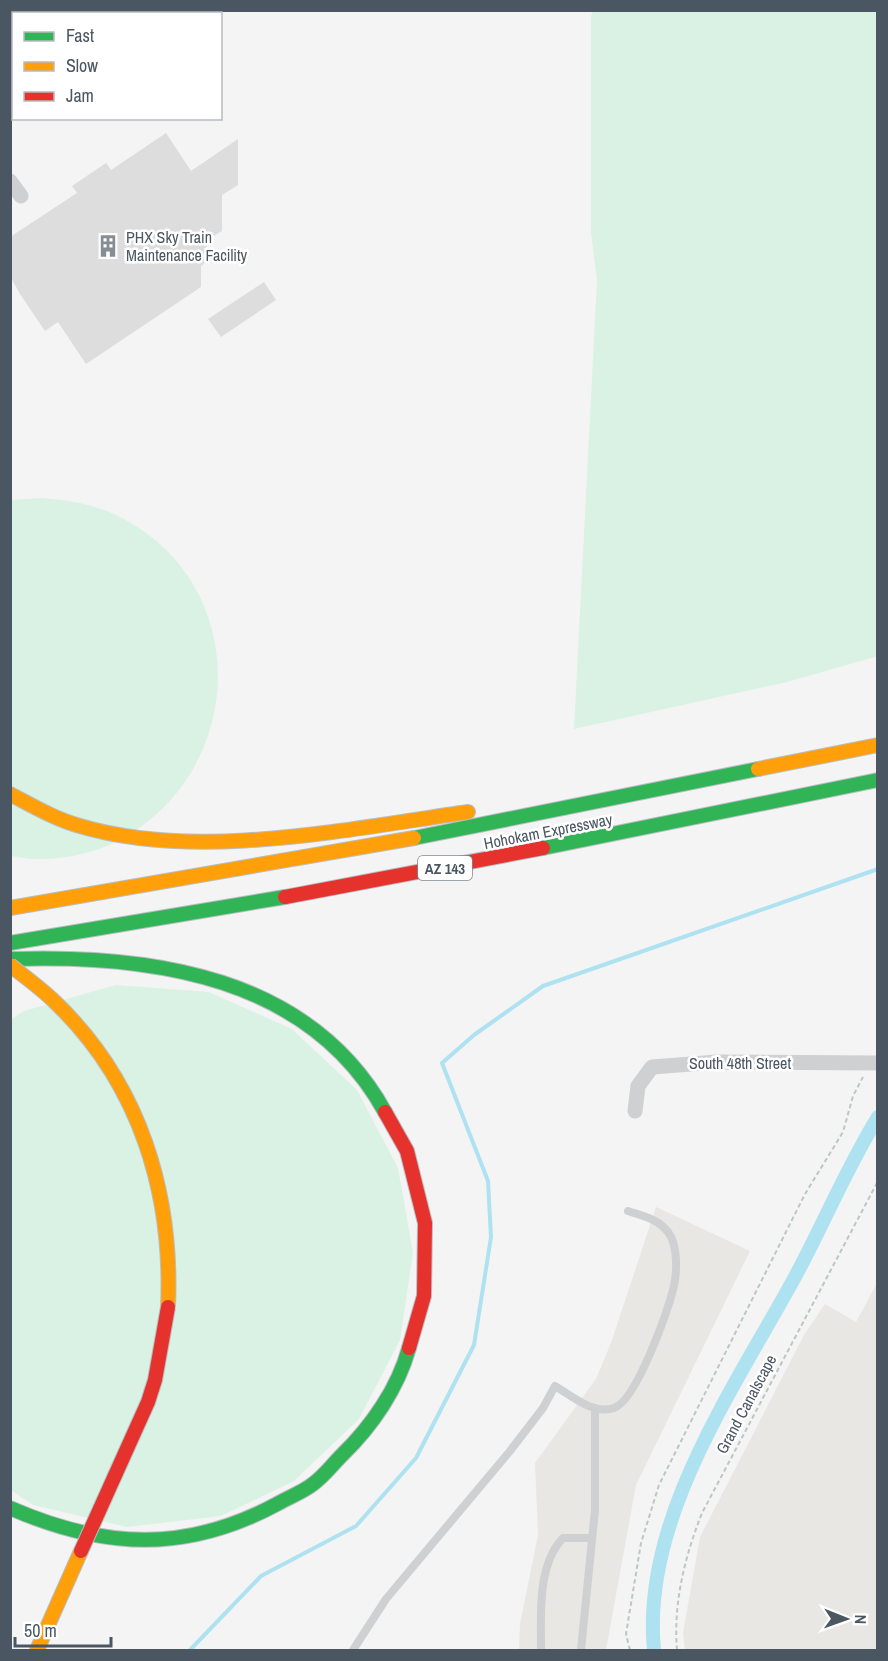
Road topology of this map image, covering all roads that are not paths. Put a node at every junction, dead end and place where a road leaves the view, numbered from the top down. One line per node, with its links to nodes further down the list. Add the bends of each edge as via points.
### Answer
1 (10, 181): 2 (street)
2 (21, 196)
3 (878, 745): 4 (highway, Hohokam Expressway / AZ 143)
4 (727, 777): 6 (highway, via 615,785 363,827 195,842 141,840 95,832 51,816); 7 (highway, Hohokam Expressway / AZ 143, via 376,846)
5 (878, 780): 8 (highway, Hohokam Expressway / AZ 143, via 378,881)
6 (10, 794)
7 (10, 908)
8 (10, 943)
9 (10, 959): 15 (highway, via 90,959 176,971 256,996 313,1028 357,1070 381,1100 399,1132 420,1191 428,1257 420,1324 397,1385 356,1445 327,1474 293,1498 230,1527 192,1537 152,1540 74,1532)
10 (10, 965): 17 (highway, bridge, via 69,1016 116,1077 148,1144 158,1177 167,1224 170,1300 156,1378 142,1416)
11 (877, 1063): 12 (street, South 48th Street, via 717,1062 652,1067 638,1086)
12 (635, 1111)
13 (628, 1211): 14 (lane, via 653,1219 669,1232 676,1254 674,1285 632,1393 614,1408)
14 (595, 1408): 16 (lane, via 595,1510); 18 (lane, via 555,1386 510,1451 386,1599)
15 (10, 1508)
16 (591, 1538): 19 (lane, via 563,1539 552,1550 541,1603); 20 (lane)
17 (37, 1650)
18 (353, 1650)
19 (541, 1650)
20 (581, 1650)

